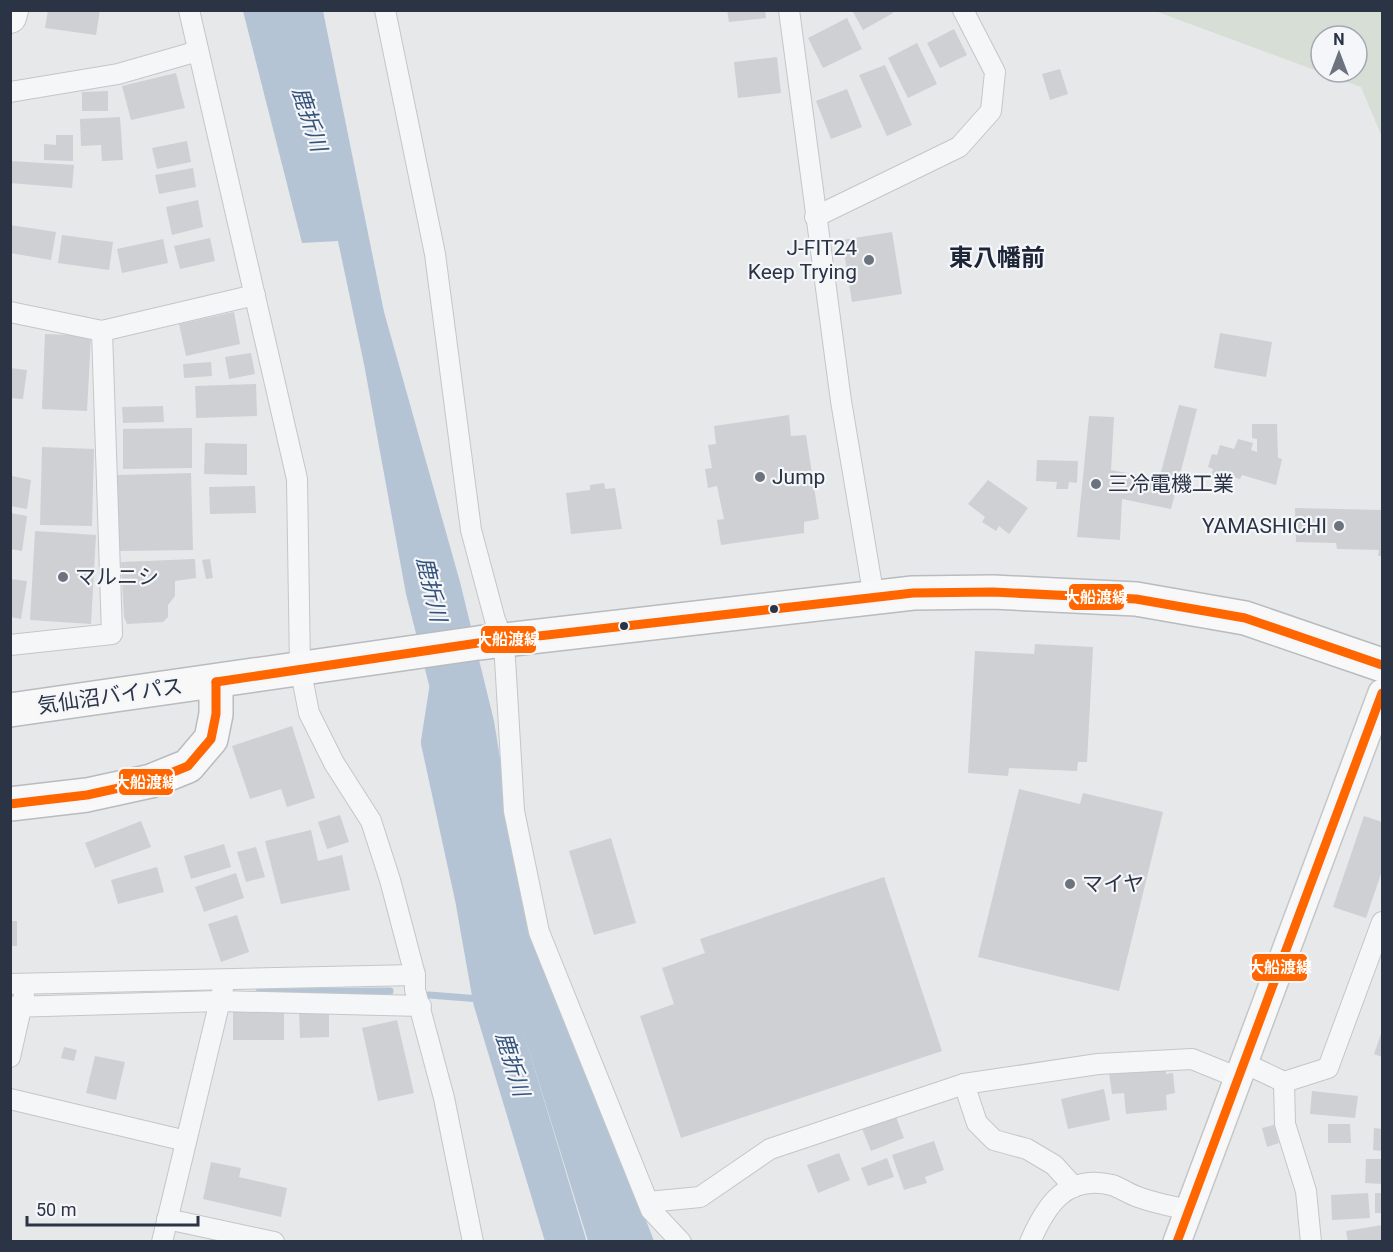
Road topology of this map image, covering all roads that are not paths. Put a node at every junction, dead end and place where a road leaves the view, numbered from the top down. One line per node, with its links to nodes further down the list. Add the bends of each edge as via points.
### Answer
1 (12, 10): 6 (main road)
2 (189, 10): 7 (street)
3 (385, 10): 14 (street, via 435,254 471,530 495,620)
4 (789, 10): 9 (street)
5 (963, 10): 9 (street, via 996,72 991,111 959,147)
6 (10, 17)
7 (198, 51): 8 (street, via 118,74); 10 (street)
8 (10, 92)
9 (815, 217): 13 (street)
10 (255, 296): 12 (street); 17 (street, via 297,479)
11 (10, 312): 12 (street)
12 (102, 331): 15 (street, via 112,634)
13 (874, 597): 14 (highway, 気仙沼バイパス); 16 (highway, 気仙沼バイパス, via 993,592 1136,599 1245,618)
14 (491, 642): 17 (highway, 気仙沼バイパス); 37 (street, via 514,812 539,932)
15 (10, 645)
16 (1383, 665)
17 (314, 666): 18 (highway, 気仙沼バイパス); 24 (street, via 309,713 334,763 371,820)
18 (216, 682): 20 (highway, 気仙沼バイパス); 21 (highway, via 211,739 188,766 151,781 87,795)
19 (1383, 693): 31 (main road)
20 (10, 710)
21 (24, 802): 22 (highway)
22 (10, 819)
23 (1383, 922): 32 (street, via 1328,1068)
24 (415, 975): 25 (street); 29 (street)
25 (225, 977): 26 (street); 27 (street)
26 (19, 984): 28 (street)
27 (220, 1001): 28 (street); 29 (street); 35 (street)
28 (16, 1006): 30 (street)
29 (421, 1006): 42 (street)
30 (10, 1057)
31 (1241, 1070): 32 (street); 33 (street, via 1192,1059 1098,1064); 38 (main road)
32 (1284, 1082): 46 (street, via 1286,1124 1306,1191)
33 (964, 1084): 36 (street, via 977,1123 994,1140 1027,1149 1054,1165); 37 (street, via 770,1149 700,1197)
34 (10, 1099): 35 (street)
35 (186, 1141): 39 (street)
36 (1074, 1187): 38 (street, via 1086,1183 1113,1185 1138,1197); 44 (street, via 1063,1191 1042,1216)
37 (648, 1202): 43 (street)
38 (1188, 1210): 45 (main road)
39 (167, 1219): 40 (street); 41 (street)
40 (162, 1242)
41 (274, 1242)
42 (473, 1242)
43 (681, 1242)
44 (1030, 1242)
45 (1177, 1242)
46 (1311, 1242)

